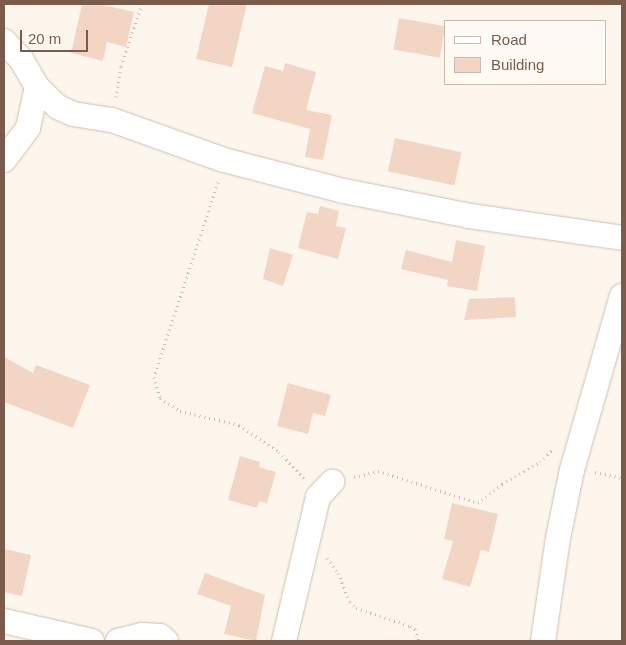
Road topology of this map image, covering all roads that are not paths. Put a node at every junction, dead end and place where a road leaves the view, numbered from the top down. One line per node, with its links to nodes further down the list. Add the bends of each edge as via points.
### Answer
1 (4, 41): 2 (street, via 21,59)
2 (37, 87): 3 (street, via 58,107); 4 (street)
3 (73, 114): 4 (street); 6 (street, via 112,120 224,160 298,181 415,206)
4 (28, 128): 5 (street)
5 (4, 160)
6 (622, 238)
7 (622, 296): 14 (street, via 583,430 558,538)
8 (325, 490): 13 (street, via 310,533)
9 (4, 621): 10 (street)
10 (92, 641)
11 (118, 641): 12 (street, via 142,635 160,636)
12 (166, 641)
13 (284, 641)
14 (543, 641)

